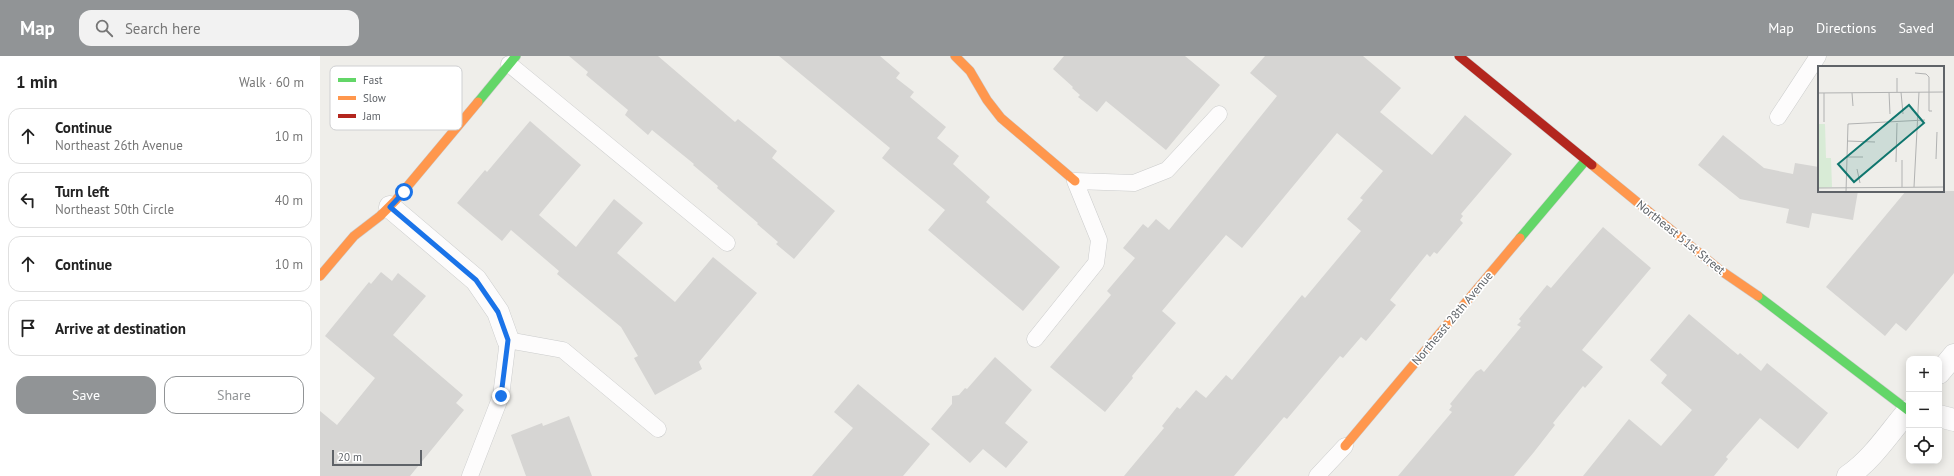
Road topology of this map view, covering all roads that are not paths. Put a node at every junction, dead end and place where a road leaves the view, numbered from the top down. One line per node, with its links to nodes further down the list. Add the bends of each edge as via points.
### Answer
1 (955, 56): 10 (street, via 970,71 1001,118)
2 (1460, 56): 9 (street, Northeast 51st Street)
3 (1818, 56): 6 (lane)
4 (513, 60): 7 (street); 12 (lane)
5 (1219, 114): 10 (lane, via 1167,170 1134,183)
6 (1778, 117)
7 (462, 121)
8 (454, 130): 11 (street)
9 (1586, 160): 18 (street, Northeast 51st Street, via 1720,270 1782,313); 23 (street, Northeast 28th Avenue)
10 (1075, 181): 14 (lane, via 1099,240 1096,262)
11 (390, 207): 13 (street, via 354,236); 15 (street, via 476,280 498,312)
12 (727, 243)
13 (320, 276)
14 (1035, 339)
15 (508, 340): 22 (lane, via 563,350); 24 (lane, via 501,396)
16 (1954, 355): 17 (street)
17 (1942, 369)
18 (1906, 408)
19 (1906, 414): 26 (street, via 1874,452)
20 (1942, 417): 21 (street)
21 (1954, 420)
22 (658, 429)
23 (1345, 446): 25 (lane, Northeast 28th Avenue)
24 (470, 476)
25 (1317, 476)
26 (1848, 476)

